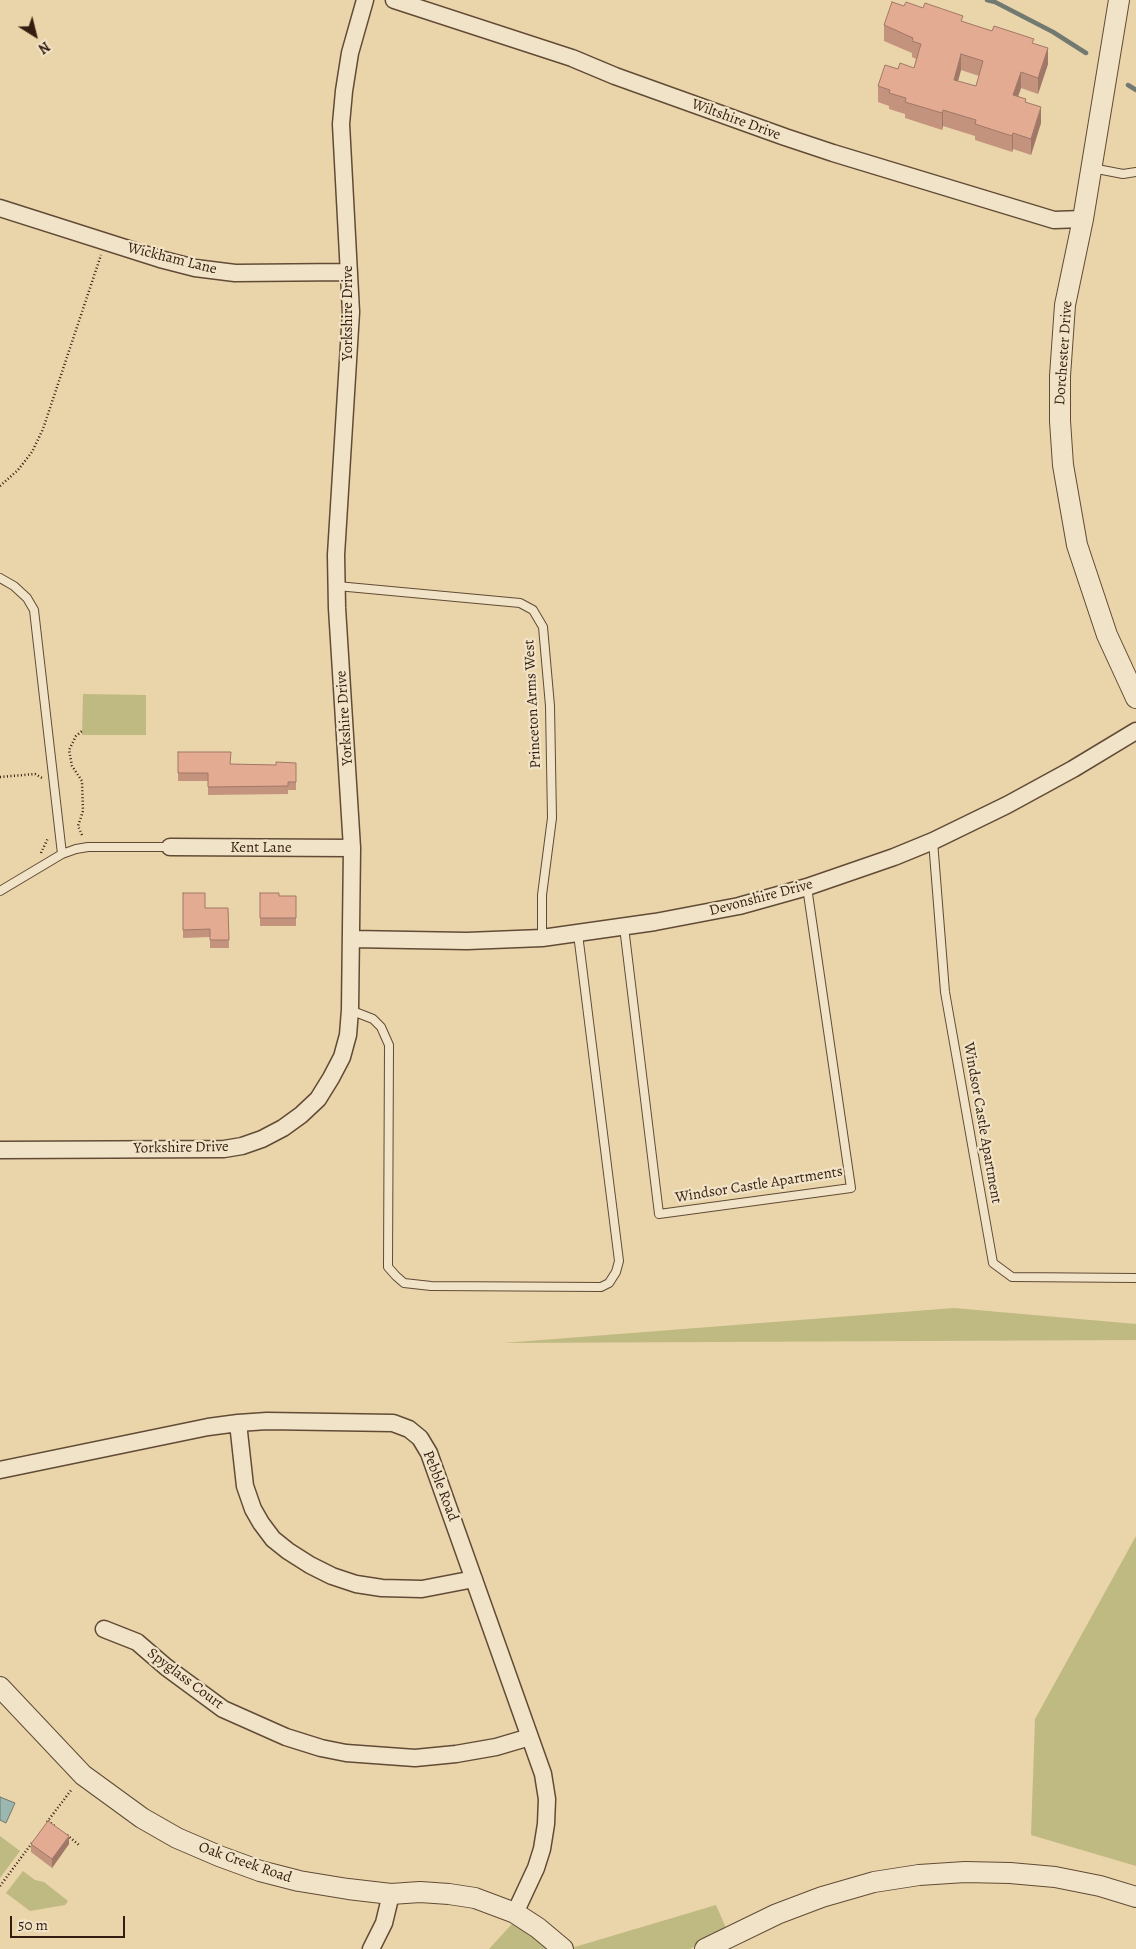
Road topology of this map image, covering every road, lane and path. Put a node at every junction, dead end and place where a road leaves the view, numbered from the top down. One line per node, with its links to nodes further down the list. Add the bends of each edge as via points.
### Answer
1 (365, 0): 9 (street, Yorkshire Drive, via 350,53 341,124)
2 (394, 0): 7 (street, Wiltshire Drive, via 572,58 785,138 1054,220)
3 (1119, 0): 4 (street, Dorchester Drive)
4 (1090, 168): 5 (lane, via 1123,174); 7 (street, Dorchester Drive)
5 (1136, 172)
6 (0, 208): 8 (street, Wickham Lane)
7 (1082, 219): 13 (street, Dorchester Drive, via 1065,305 1062,339 1060,412 1063,465 1077,545 1092,594 1107,636)
8 (105, 242): 9 (street, Wickham Lane, via 217,272); 10 (path, via 44,429 18,470)
9 (349, 272): 12 (street, Yorkshire Drive, via 351,320 338,509)
10 (0, 486)
11 (0, 578): 23 (lane, via 27,598 34,610)
12 (337, 586): 22 (street, Yorkshire Drive); 29 (lane, Princeton Arms West, via 520,603 533,610 543,627 550,706 552,818 542,895)
13 (1136, 698)
14 (82, 731): 19 (path, via 69,750 72,766 82,781 83,811 78,826)
15 (1136, 731): 20 (street, Devonshire Drive, via 1074,769)
16 (0, 777): 17 (path, via 35,774)
17 (44, 782)
18 (50, 831): 24 (path)
19 (82, 835)
20 (933, 841): 25 (street, Devonshire Drive); 33 (lane, Windsor Castle Apartment, via 945,992 993,1263 1012,1277)
21 (170, 846): 22 (street, Kent Lane); 23 (lane, via 88,847)
22 (352, 848): 30 (street, Yorkshire Drive)
23 (62, 854): 26 (lane)
24 (38, 855)
25 (807, 886): 27 (street, Devonshire Drive, via 739,906); 27 (lane, Windsor Castle Apartments, via 851,1188 659,1214)
26 (0, 891)
27 (624, 927): 28 (street, Devonshire Drive)
28 (578, 934): 29 (street, Devonshire Drive); 31 (lane, via 619,1261 609,1283 601,1287 431,1286 404,1283 396,1276 388,1267 389,1045 373,1019)
29 (542, 938): 30 (street, Devonshire Drive, via 467,941)
30 (352, 939): 31 (street, Yorkshire Drive)
31 (350, 1010): 32 (street, Yorkshire Drive, via 342,1056 318,1099 283,1128 262,1139 224,1149)
32 (0, 1150)
33 (1136, 1278)
34 (238, 1424): 35 (street, Pebble Road, via 208,1427); 36 (street, via 245,1486 253,1508 273,1539 288,1551 332,1576 382,1588 422,1589); 36 (street, Pebble Road, via 393,1422 409,1429 420,1438 429,1453)
35 (0, 1470)
36 (474, 1579): 39 (street, Pebble Road)
37 (104, 1629): 39 (street, Spyglass Court, via 137,1642 223,1709 286,1737 321,1748 414,1758 496,1747)
38 (0, 1687): 40 (street, Oak Creek Road)
39 (530, 1737): 50 (street, Pebble Road, via 543,1774 546,1824 536,1868)
40 (83, 1775): 41 (path); 48 (street, Oak Creek Road, via 142,1818 219,1856 299,1881)
41 (48, 1821): 42 (path); 43 (path)
42 (56, 1827)
43 (43, 1828)
44 (64, 1833): 46 (path)
45 (32, 1842): 47 (path)
46 (79, 1845)
47 (0, 1886)
48 (391, 1894): 50 (street, Oak Creek Road, via 449,1894 482,1900); 51 (street, via 384,1923)
49 (1136, 1897): 53 (street, via 1100,1886 1010,1872 919,1875 874,1882 822,1897 777,1914)
50 (515, 1914): 52 (street, Oak Creek Road)
51 (371, 1949)
52 (563, 1949)
53 (705, 1949)

